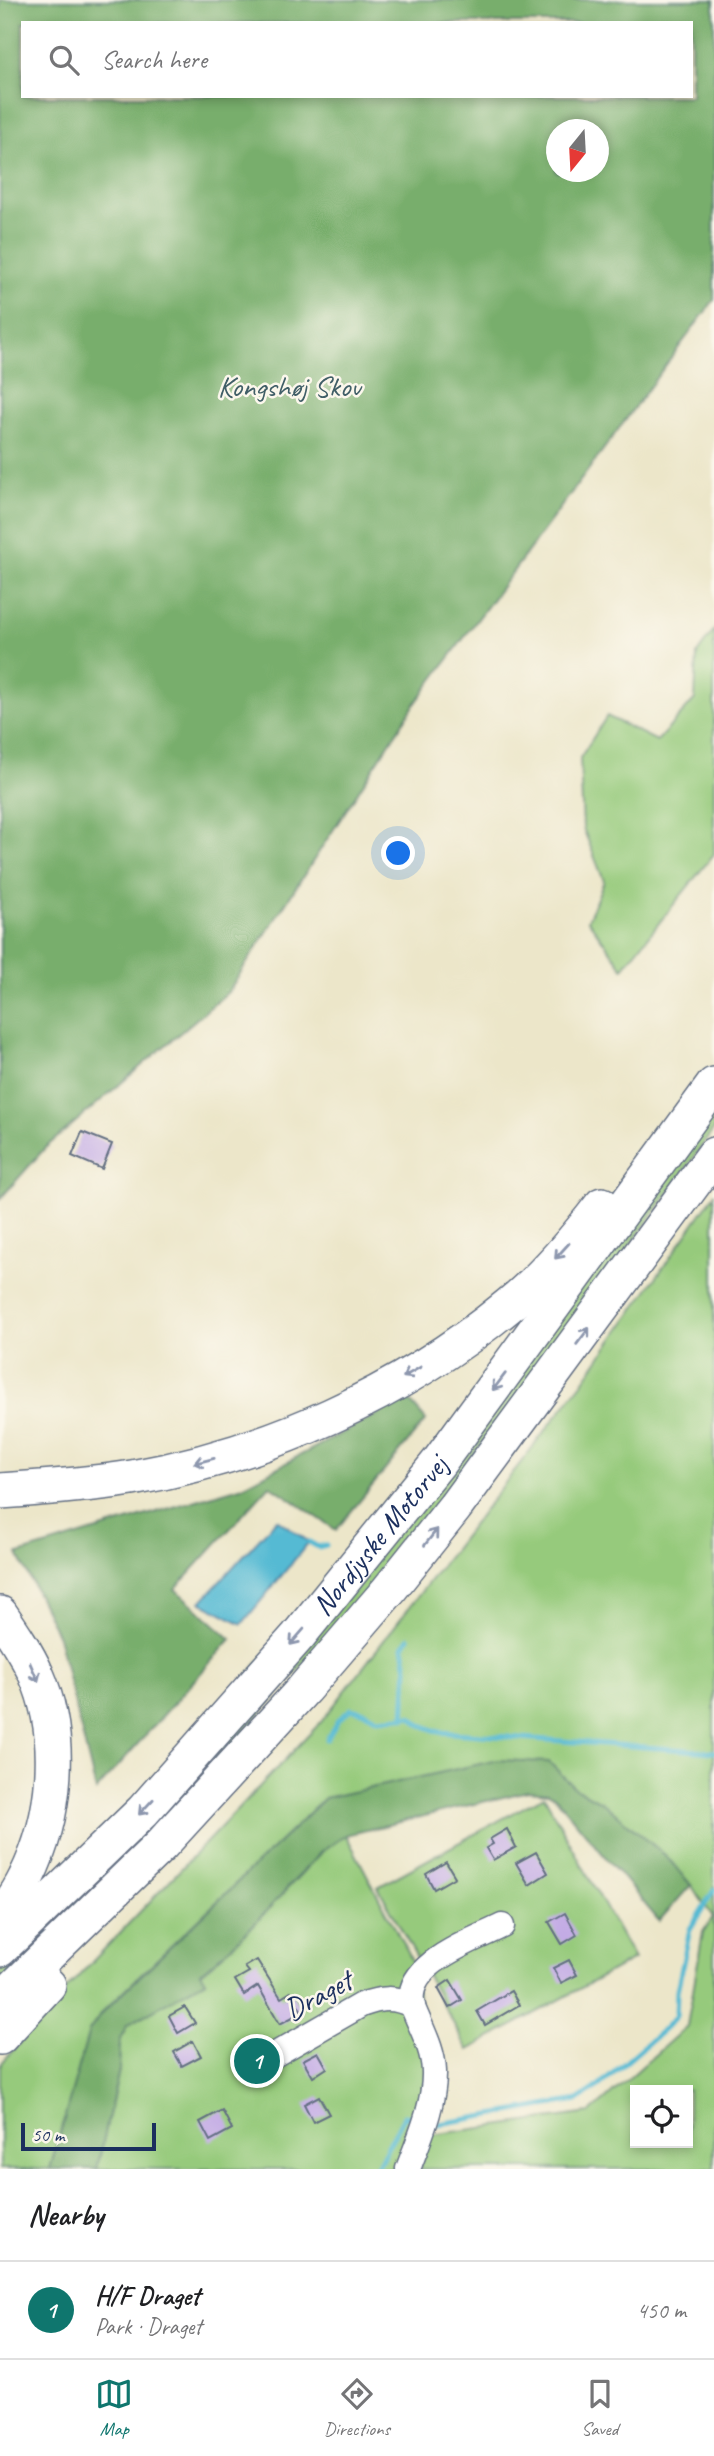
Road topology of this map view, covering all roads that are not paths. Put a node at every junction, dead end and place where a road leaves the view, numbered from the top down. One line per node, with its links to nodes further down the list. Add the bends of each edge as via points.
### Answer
1 (714, 1066): 4 (highway, one-way to 4, via 541,1275 509,1306 418,1369 335,1415 213,1459 132,1478)
2 (714, 1084): 9 (highway, Nordjyske Motorvej, one-way to 9, via 439,1462 307,1625 143,1811)
3 (714, 1155): 5 (highway, Nordjyske Motorvej, one-way to 3)
4 (0, 1491)
5 (388, 1591): 10 (highway, Nordjyske Motorvej, via 162,1844); 12 (highway, via 232,1791)
6 (0, 1614): 7 (highway, one-way to 7, via 37,1676 47,1706 53,1768 41,1842 26,1880)
7 (0, 1919)
8 (502, 1926): 11 (street, via 421,1972)
9 (0, 1949)
10 (0, 2000)
11 (413, 2007): 13 (street, Draget, via 399,1998 379,1998); 14 (street, via 427,2039 433,2071 429,2103)
12 (0, 2037)
13 (255, 2066)
14 (408, 2169)

